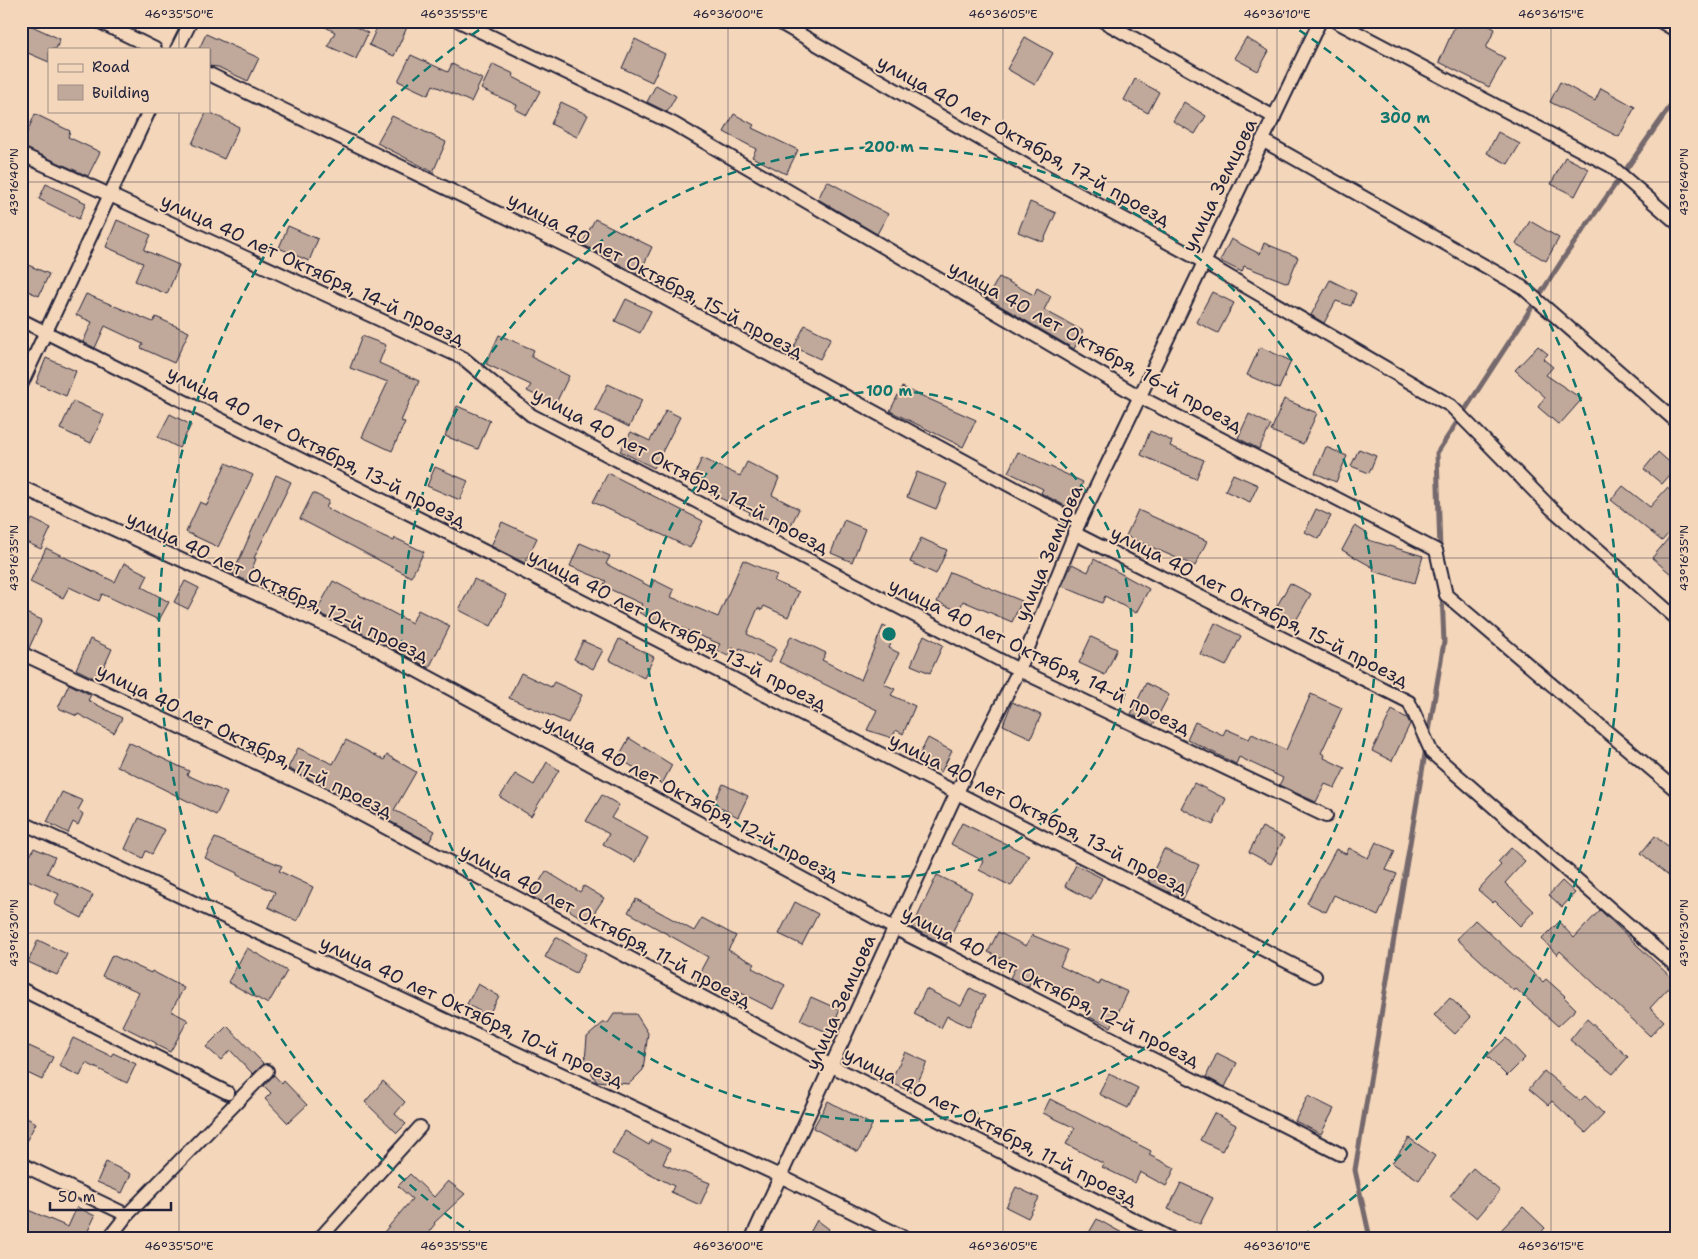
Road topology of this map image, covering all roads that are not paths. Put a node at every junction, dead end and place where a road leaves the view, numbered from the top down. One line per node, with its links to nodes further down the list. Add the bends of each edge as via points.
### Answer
1 (98, 21): 10 (street)
2 (191, 21): 11 (street)
3 (459, 21): 23 (street, улица 40 лет Октября, 16-й проезд, via 674,124)
4 (777, 21): 19 (street, улица 40 лет Октября, 17-й проезд, via 1025,165)
5 (1103, 21): 14 (street)
6 (1320, 21): 14 (street, улица Земцова)
7 (1335, 21): 18 (street, via 1611,166)
8 (1660, 21): 9 (street)
9 (1677, 31)
10 (153, 48)
11 (178, 48)
12 (210, 74): 26 (street, улица 40 лет Октября, 15-й проезд, via 585,255)
13 (148, 112): 17 (street)
14 (1274, 117): 15 (street, улица Земцова)
15 (1262, 140): 19 (street, улица Земцова); 24 (street, via 1522,287)
16 (21, 154): 17 (street, улица 40 лет Октября, 14-й проезд)
17 (110, 197): 21 (street); 29 (street, улица 40 лет Октября, 14-й проезд, via 464,358 531,415)
18 (1677, 223)
19 (1202, 262): 23 (street, улица Земцова); 27 (street, улица 40 лет Октября, 17-й проезд, via 1451,406 1551,508)
20 (21, 320): 21 (street, улица 40 лет Октября, 13-й проезд)
21 (47, 332): 22 (street); 31 (street, улица 40 лет Октября, 13-й проезд)
22 (21, 385)
23 (1140, 397): 26 (street, улица Земцова); 30 (street, улица 40 лет Октября, 16-й проезд, via 1436,550 1446,595)
24 (1677, 422)
25 (21, 487): 34 (street, улица 40 лет Октября, 12-й проезд, via 371,646)
26 (1077, 528): 29 (street, улица Земцова); 35 (street, улица 40 лет Октября, 15-й проезд, via 1408,702 1432,753)
27 (1677, 619)
28 (21, 653): 38 (street, улица 40 лет Октября, 11-й проезд, via 317,791)
29 (1019, 670): 31 (street, улица Земцова); 32 (street, улица 40 лет Октября, 14-й проезд)
30 (1677, 791)
31 (957, 792): 34 (street, улица Земцова); 36 (street, улица 40 лет Октября, 13-й проезд)
32 (1326, 816)
33 (21, 822): 44 (street, улица 40 лет Октября, 10-й проезд)
34 (894, 928): 38 (street, улица Земцова); 42 (street, улица 40 лет Октября, 12-й проезд)
35 (1677, 967)
36 (1316, 976)
37 (21, 989): 40 (street)
38 (832, 1066): 44 (street, улица Земцова); 50 (street, улица 40 лет Октября, 11-й проезд)
39 (267, 1071): 45 (street)
40 (228, 1093)
41 (420, 1127): 47 (street)
42 (1340, 1154)
43 (21, 1164): 45 (street)
44 (780, 1176): 48 (street, улица Земцова); 49 (street, улица 40 лет Октября, 10-й проезд)
45 (127, 1215): 46 (street)
46 (109, 1238)
47 (320, 1238)
48 (752, 1238)
49 (905, 1238)
50 (1170, 1238)

